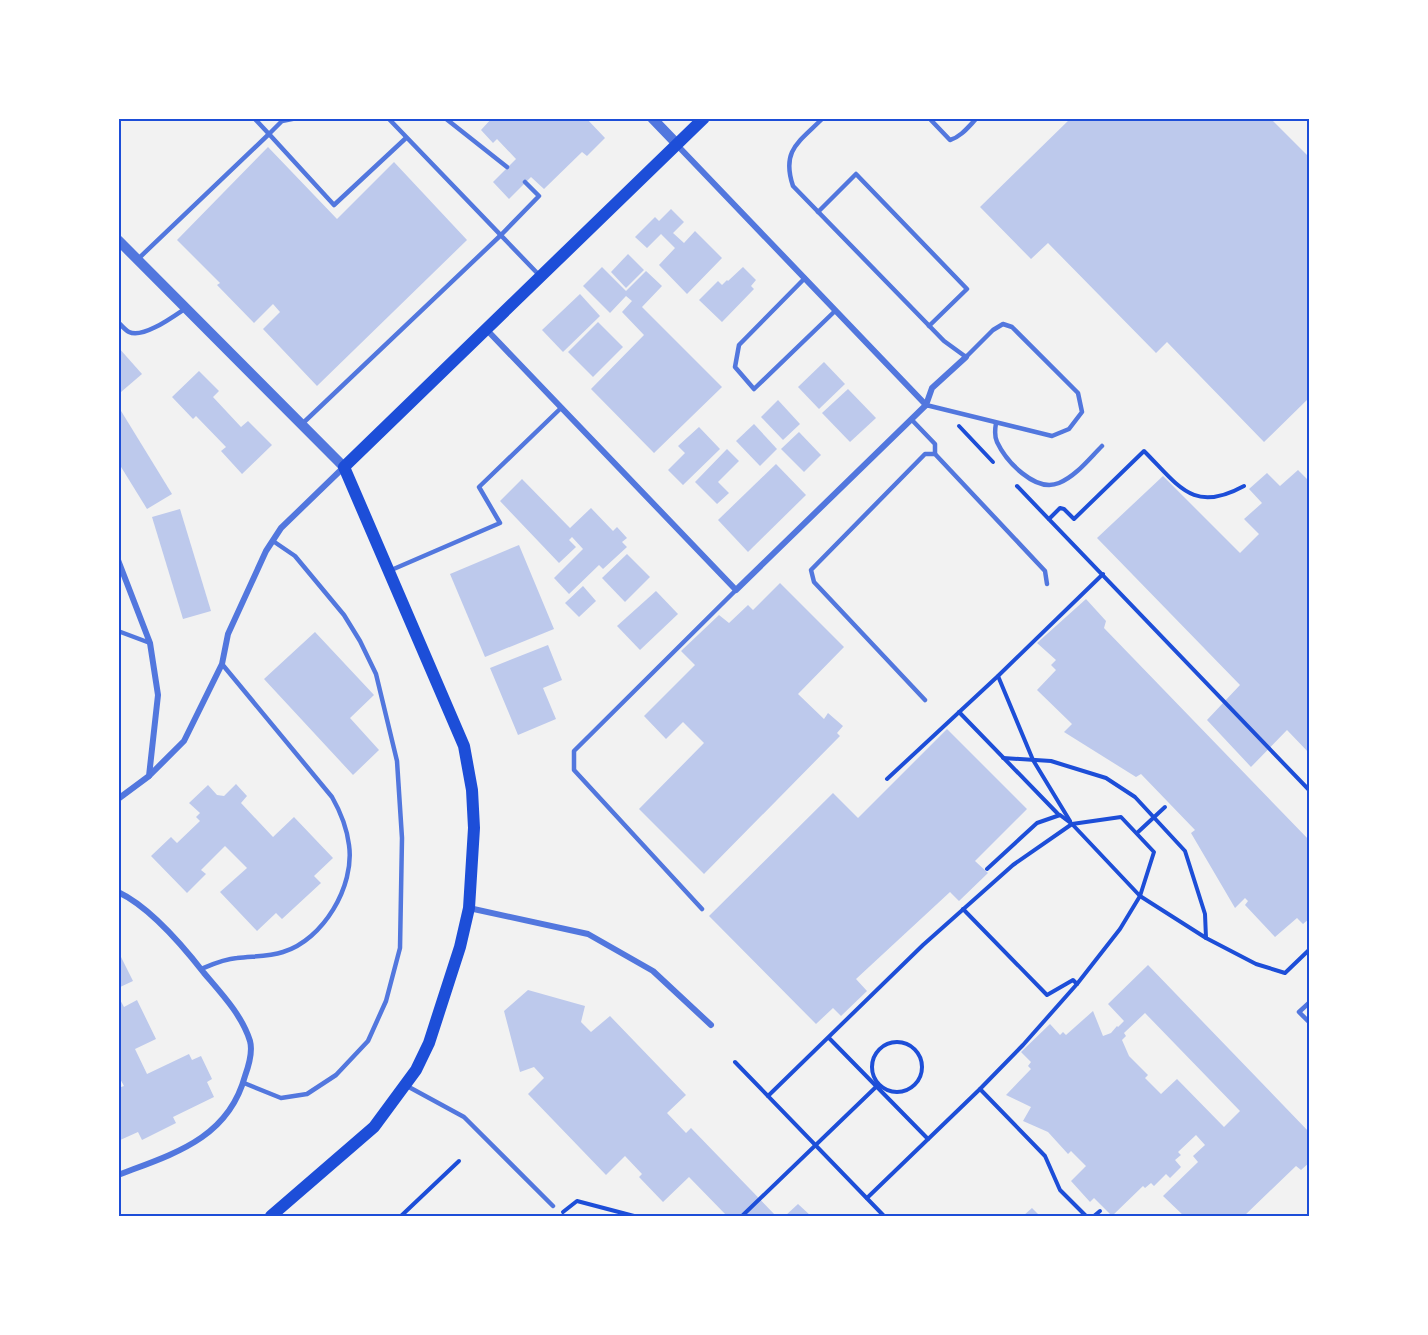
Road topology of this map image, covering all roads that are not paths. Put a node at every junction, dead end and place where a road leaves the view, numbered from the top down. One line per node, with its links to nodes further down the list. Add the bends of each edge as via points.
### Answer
1 (254, 118): 10 (lane)
2 (297, 118): 10 (lane, via 282,122)
3 (388, 118): 11 (lane)
4 (445, 118): 13 (lane)
5 (652, 118): 12 (street)
6 (704, 118): 12 (main road)
7 (823, 118): 15 (lane, via 797,143 789,157 788,170 793,186)
8 (929, 118): 9 (lane, via 950,140)
9 (977, 118)
10 (269, 134): 11 (lane, via 334,205); 18 (lane)
11 (406, 138): 16 (lane)
12 (677, 144): 19 (main road); 20 (street)
13 (507, 167)
14 (525, 182): 16 (lane, via 539,196)
15 (818, 212): 24 (lane); 24 (lane, via 856,174 864,182 967,289)
16 (501, 235): 19 (lane); 31 (lane)
17 (118, 240): 18 (street)
18 (138, 259): 21 (street)
19 (541, 276): 25 (main road)
20 (805, 278): 22 (street); 22 (lane, via 739,345 735,367 754,389)
21 (186, 308): 23 (lane, via 138,334); 31 (street)
22 (836, 310): 27 (street)
23 (118, 322)
24 (929, 326): 26 (lane)
25 (486, 329): 28 (street); 34 (main road)
26 (966, 357): 27 (street, via 932,388); 30 (lane, via 1003,324 1012,327 1078,393 1082,412 1069,429 1052,436)
27 (926, 405): 29 (street); 30 (lane)
28 (561, 408): 37 (lane, via 479,487 500,523); 39 (street)
29 (911, 420): 33 (lane, via 935,444); 39 (street)
30 (996, 423): 32 (lane, via 995,439 1005,455 1039,484 1057,484 1073,475)
31 (302, 424): 34 (street)
32 (1102, 446)
33 (935, 454): 38 (lane, via 1045,571); 43 (lane, via 925,454 811,570 814,582)
34 (344, 467): 35 (street, via 281,528); 37 (main road)
35 (273, 541): 42 (street, via 228,634); 53 (lane, via 295,556 344,615 376,674 397,761 402,838 400,948 386,1001 368,1041 336,1075 307,1094 281,1098)
36 (118, 561): 41 (street)
37 (389, 571): 47 (main road, via 464,746 472,790 474,837)
38 (1047, 584)
39 (736, 590): 48 (lane, via 574,751 574,770)
40 (118, 631): 41 (lane)
41 (150, 643): 44 (street, via 158,695)
42 (222, 664): 44 (street, via 184,741); 49 (lane, via 332,797 349,847 347,877 331,913 305,941 282,952 235,958)
43 (926, 699)
44 (149, 776): 45 (street)
45 (118, 799)
46 (118, 892): 49 (street, via 149,914)
47 (469, 908): 52 (street, via 588,933 653,971); 54 (main road, via 429,1043)
48 (702, 909)
49 (201, 969): 53 (street, via 247,1032 251,1044)
50 (1310, 1002): 51 (lane, via 1299,1012)
51 (1310, 1023)
52 (711, 1025)
53 (244, 1083): 55 (street, via 236,1103 201,1139)
54 (405, 1085): 56 (lane, via 464,1117); 57 (main road, via 374,1127)
55 (118, 1175)
56 (553, 1206)
57 (272, 1216)

